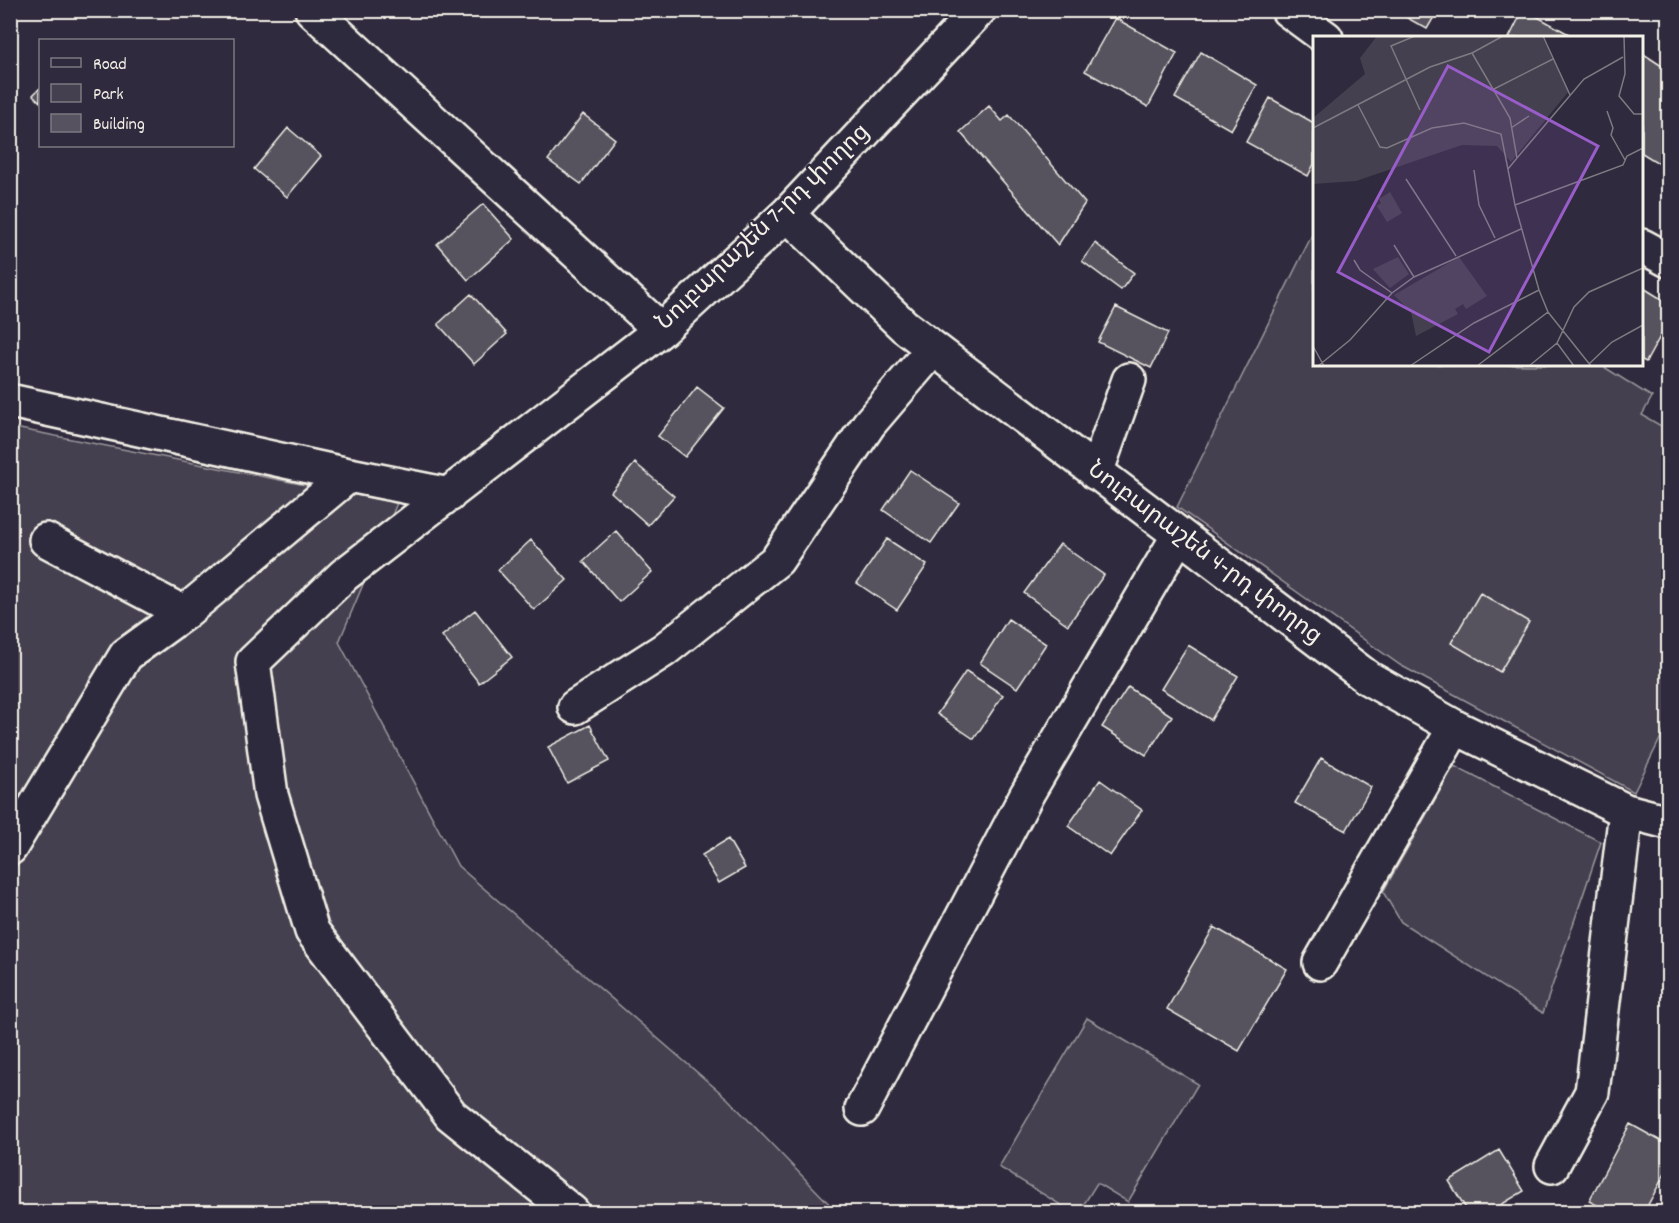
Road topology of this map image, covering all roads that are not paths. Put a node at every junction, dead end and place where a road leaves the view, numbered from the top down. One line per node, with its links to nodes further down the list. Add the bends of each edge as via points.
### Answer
1 (312, 10): 8 (street)
2 (979, 10): 5 (street, Նուբարաշեն 7-րդ փողոց)
3 (1288, 10): 4 (street)
4 (1323, 36)
5 (787, 214): 8 (street, Նուբարաշեն 7-րդ փողոց); 9 (street, Նուբարաշեն 4-րդ փողոց)
6 (1643, 247): 7 (street)
7 (1668, 260)
8 (661, 330): 14 (street, Նուբարաշեն 7-րդ փողոց)
9 (933, 349): 12 (street, Նուբարաշեն 4-րդ փողոց); 18 (street, via 869,424 777,560 664,650)
10 (1129, 380): 12 (street)
11 (10, 401): 13 (street)
12 (1096, 473): 15 (street, Նուբարաշեն 4-րդ փողոց)
13 (349, 475): 14 (street); 17 (street)
14 (449, 495): 26 (street, Նուբարաշեն 7-րդ փողոց, via 344,575 253,662 270,795 312,931 452,1115)
15 (1179, 535): 19 (street, Նուբարաշեն 4-րդ փողոց, via 1368,678); 24 (street, via 1027,794)
16 (45, 540): 17 (street)
17 (184, 613): 22 (street, via 126,655)
18 (575, 707)
19 (1455, 727): 20 (street, Նուբարաշեն 4-րդ փողոց); 23 (street)
20 (1626, 811): 21 (street, Նուբարաշեն 4-րդ փողոց); 25 (street, via 1592,1092)
21 (1668, 822)
22 (10, 848)
23 (1320, 963)
24 (862, 1109)
25 (1552, 1166)
26 (572, 1212)

